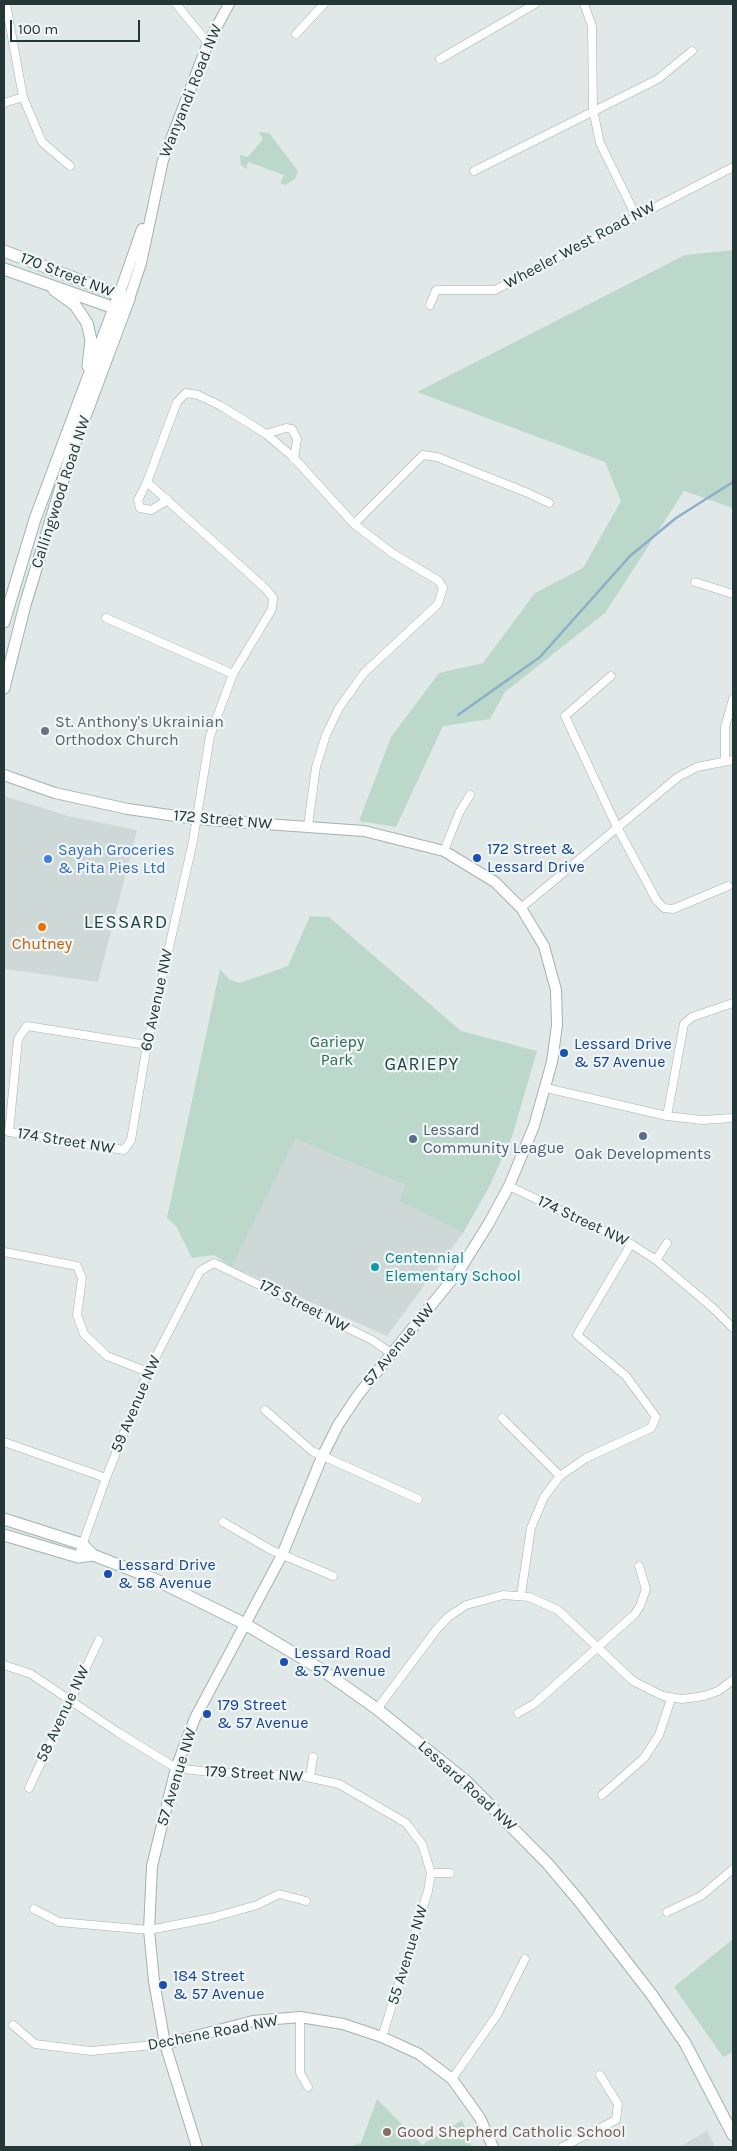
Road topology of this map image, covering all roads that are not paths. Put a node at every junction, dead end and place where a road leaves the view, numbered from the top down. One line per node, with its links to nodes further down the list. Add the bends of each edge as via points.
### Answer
1 (6, 4): 11 (street)
2 (176, 4): 8 (street)
3 (229, 4): 8 (street, Wanyandi Road NW)
4 (324, 4): 7 (street)
5 (535, 4): 10 (street)
6 (584, 4): 13 (street, via 592,26)
7 (296, 34)
8 (208, 43): 21 (street, Wanyandi Road NW, via 163,160 141,263)
9 (692, 51): 13 (street, via 658,79)
10 (440, 59)
11 (23, 97): 12 (street); 14 (street, via 42,142)
12 (4, 103)
13 (593, 110): 16 (street); 17 (street, via 600,143)
14 (70, 166)
15 (733, 167): 17 (street, Wheeler West Road NW)
16 (474, 171)
17 (636, 216): 22 (street, Wheeler West Road NW, via 495,290 436,290)
18 (4, 251): 21 (main road, 170 Street NW)
19 (4, 269): 20 (main road, 170 Street NW)
20 (48, 286): 23 (main road, 170 Street NW); 24 (main road, via 74,305 87,323 91,340 90,362)
21 (124, 297): 23 (main road, Callingwood Road NW)
22 (430, 306)
23 (120, 310): 24 (main road, Callingwood Road NW); 37 (main road, Callingwood Road NW, via 71,454 25,605)
24 (82, 390): 34 (main road, Callingwood Road NW, via 35,519)
25 (266, 434): 26 (street); 26 (street, via 283,428 292,429 297,439); 27 (street, via 221,406 186,393 177,402)
26 (294, 459): 30 (street)
27 (147, 482): 28 (street); 28 (street, via 138,500 140,508 151,510)
28 (168, 500): 35 (street, 60 Avenue NW, via 266,588 273,598 272,609)
29 (549, 504): 30 (street, via 437,457 424,455)
30 (354, 524): 43 (street, via 392,553 439,581 444,588 438,604 364,673 339,708 316,767)
31 (695, 582): 32 (street)
32 (733, 594)
33 (106, 618): 35 (street)
34 (4, 622)
35 (233, 674): 42 (street, 60 Avenue NW, via 210,736)
36 (611, 676): 44 (street, via 565,716)
37 (4, 688)
38 (733, 699): 39 (street, via 725,727)
39 (729, 761): 44 (street, via 697,767 678,777)
40 (4, 775): 42 (street, 172 Street NW, via 70,797)
41 (470, 795): 45 (street)
42 (196, 819): 43 (street, 172 Street NW); 50 (street, 60 Avenue NW)
43 (308, 826): 45 (street, 172 Street NW, via 379,834)
44 (617, 827): 46 (street, via 657,901 664,908 673,909); 47 (street)
45 (444, 851): 47 (street, 172 Street NW, via 495,882)
46 (728, 886)
47 (521, 908): 49 (street, 172 Street NW, via 538,935 549,962)
48 (733, 1003): 52 (street, via 692,1017 684,1024)
49 (558, 1012): 51 (street, 57 Avenue NW, via 554,1054)
50 (147, 1045): 54 (street, 60 Avenue NW, via 131,1140); 54 (street, 174 Street NW, via 27,1026 18,1039 8,1132)
51 (546, 1088): 52 (street); 55 (street, 57 Avenue NW)
52 (668, 1116): 53 (street, via 702,1120)
53 (733, 1118)
54 (124, 1150)
55 (509, 1186): 57 (street, 174 Street NW); 62 (street, 57 Avenue NW, via 459,1271)
56 (667, 1243): 59 (street)
57 (632, 1244): 59 (street, 174 Street NW); 68 (street, via 577,1335 626,1376 656,1417 651,1428 586,1458)
58 (4, 1252): 63 (street, via 77,1266 82,1278 76,1315 84,1334 107,1356)
59 (656, 1260): 61 (street, 174 Street NW)
60 (214, 1263): 62 (street, 175 Street NW, via 377,1342); 63 (street, 59 Avenue NW, via 200,1271)
61 (733, 1328)
62 (391, 1353): 67 (street, 57 Avenue NW, via 348,1408)
63 (148, 1372): 69 (street, 59 Avenue NW)
64 (265, 1410): 67 (street)
65 (502, 1418): 68 (street)
66 (4, 1442): 69 (street)
67 (322, 1457): 70 (street); 75 (street, 57 Avenue NW)
68 (560, 1476): 80 (street, via 544,1497 531,1528)
69 (106, 1478): 74 (street, 59 Avenue NW)
70 (418, 1499)
71 (4, 1519): 74 (main road, Lessard Road NW)
72 (223, 1522): 75 (street)
73 (4, 1535): 77 (main road, Lessard Road NW)
74 (82, 1544): 76 (main road, Lessard Road NW); 77 (street, 59 Avenue NW)
75 (282, 1555): 79 (street); 81 (street, 57 Avenue NW)
76 (93, 1556): 77 (main road, Lessard Road NW); 81 (main road, Lessard Road NW, via 160,1582)
77 (78, 1557)
78 (639, 1566): 83 (street, via 646,1584 640,1606)
79 (333, 1576)
80 (521, 1595): 83 (street, via 558,1610); 88 (street, via 481,1599 448,1617)
81 (245, 1624): 88 (main road, Lessard Road NW, via 322,1670); 91 (street, 57 Avenue NW, via 195,1718)
82 (99, 1640): 87 (street, 58 Avenue NW)
83 (599, 1647): 86 (street, via 633,1681); 89 (street, via 534,1704)
84 (4, 1665): 87 (street, 179 Street NW, via 31,1674)
85 (733, 1680): 86 (street, via 711,1694)
86 (671, 1699): 94 (street, via 658,1735 644,1758)
87 (68, 1700): 91 (street, 179 Street NW); 93 (street, 58 Avenue NW)
88 (377, 1709): 110 (main road, Lessard Road NW, via 481,1795 580,1902 686,2043)
89 (518, 1713)
90 (313, 1757): 92 (street)
91 (176, 1768): 92 (street, 179 Street NW); 101 (street, 57 Avenue NW, via 152,1866)
92 (310, 1778): 95 (street, 179 Street NW, via 339,1784 406,1823 422,1844)
93 (29, 1788)
94 (602, 1795)
95 (431, 1873): 96 (street); 105 (street, 55 Avenue NW, via 428,1892)
96 (450, 1873)
97 (731, 1874): 100 (street, via 701,1896)
98 (306, 1901): 101 (street, via 279,1894 257,1905 211,1918)
99 (34, 1908): 101 (street, via 60,1922)
100 (666, 1912)
101 (149, 1930): 106 (street, 57 Avenue NW)
102 (525, 1959): 108 (street, via 497,2015)
103 (300, 2017): 105 (street, Dechene Road NW, via 343,2024); 106 (street, Dechene Road NW, via 253,2022); 109 (street, Dechene Road NW, via 300,2073)
104 (13, 2025): 106 (street, Dechene Road NW, via 36,2044 63,2048 91,2051)
105 (382, 2037): 108 (street, Dechene Road NW, via 419,2054)
106 (165, 2044): 111 (street, 57 Avenue NW)
107 (600, 2075): 113 (street, via 618,2104 616,2120)
108 (452, 2079): 112 (street, Dechene Road NW, via 480,2118)
109 (308, 2087)
110 (733, 2135)
111 (197, 2147)
112 (493, 2147)
113 (562, 2147)

